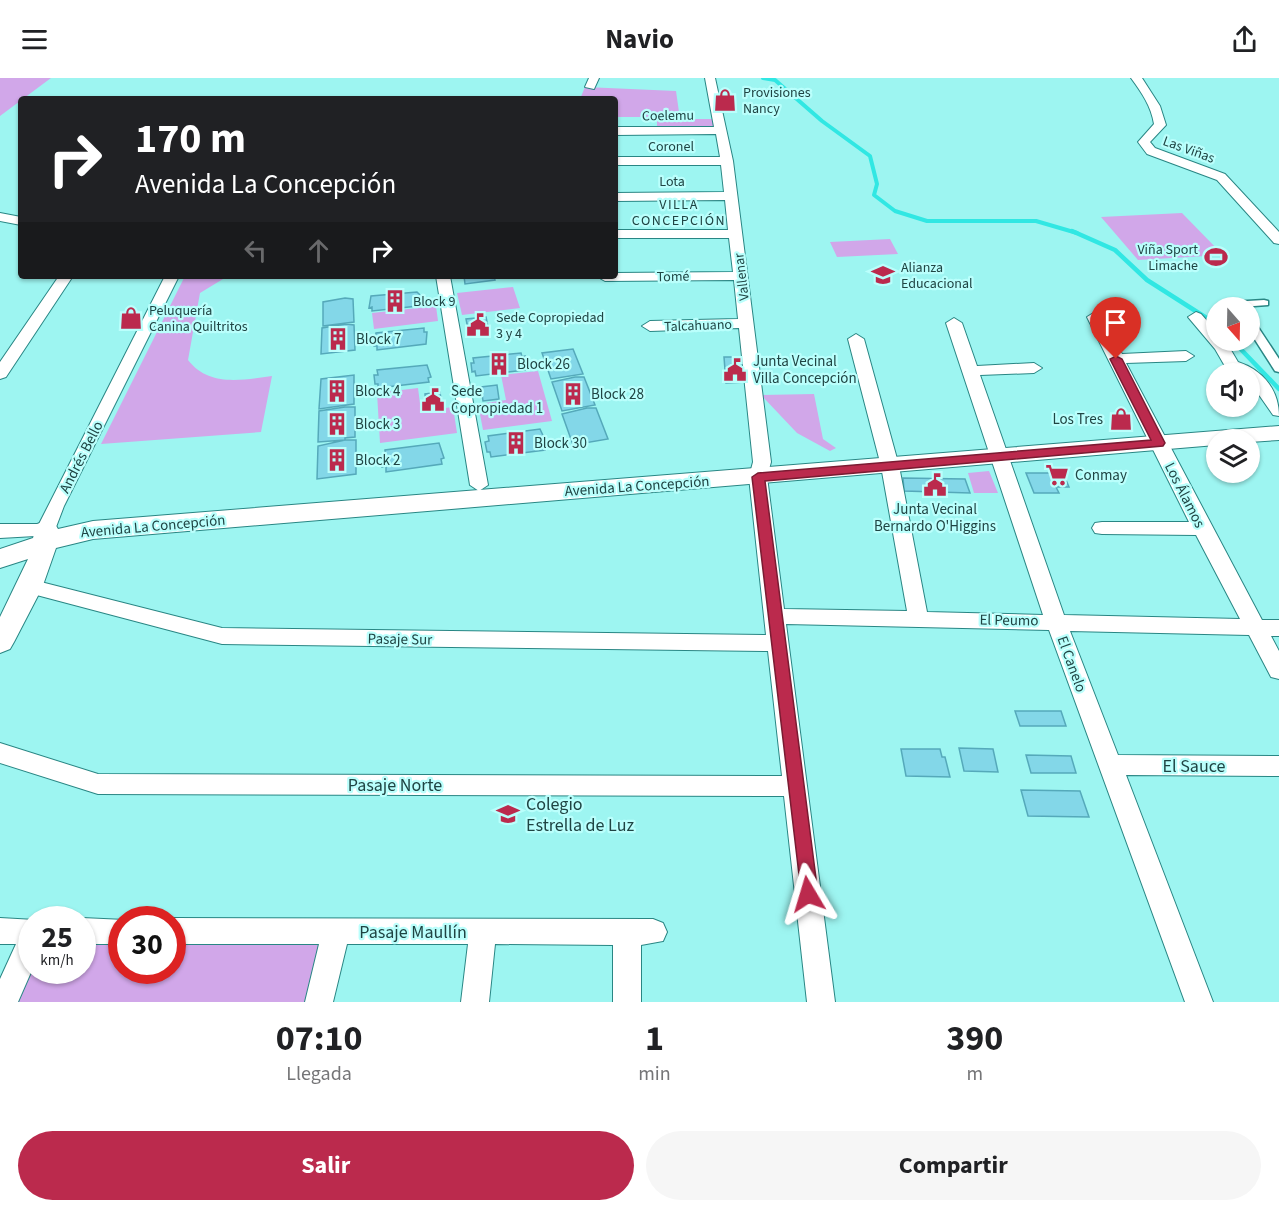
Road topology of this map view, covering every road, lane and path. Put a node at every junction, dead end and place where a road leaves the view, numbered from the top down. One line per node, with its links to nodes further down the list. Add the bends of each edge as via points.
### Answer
1 (710, 78): 3 (street, Vallenar)
2 (1136, 78): 13 (street, Las Viñas, via 1159,116 1160,125 1144,142 1151,152 1221,177)
3 (721, 130): 4 (street, Coelemu); 6 (street, Vallenar)
4 (618, 131)
5 (618, 161): 6 (street, Coronel)
6 (727, 161): 7 (street, Vallenar)
7 (730, 196): 8 (street, Lota); 12 (street, Vallenar)
8 (618, 197)
9 (1, 218): 10 (street)
10 (18, 220)
11 (618, 234): 12 (street)
12 (735, 234): 14 (street, Vallenar)
13 (1279, 240)
14 (741, 276): 15 (street, Tomé); 23 (street, Vallenar)
15 (618, 277)
16 (64, 279): 34 (street)
17 (170, 279): 46 (street, Andrés Bello, via 55,506)
18 (443, 279): 42 (street)
19 (1260, 303): 20 (street)
20 (1264, 303)
21 (1095, 317): 30 (street, Los Álamos)
22 (1196, 317): 35 (street, via 1232,365 1250,371)
23 (746, 323): 25 (street, Talcahuano); 41 (street, Vallenar)
24 (954, 323): 33 (street, El Canelo)
25 (650, 326)
26 (1260, 336): 28 (street)
27 (856, 339): 40 (street)
28 (1274, 353): 32 (street)
29 (1185, 356): 30 (street)
30 (1116, 359): 38 (street, Los Álamos)
31 (1034, 368): 33 (street)
32 (1279, 368)
33 (970, 371): 39 (street, El Canelo)
34 (0, 374)
35 (1279, 411)
36 (1279, 419): 38 (street, Avenida La Concepción)
37 (1279, 433): 38 (street, Avenida La Concepción)
38 (1155, 436): 39 (street, Avenida La Concepción); 44 (street, Los Álamos)
39 (997, 449): 40 (street, Avenida La Concepción); 52 (street, El Canelo)
40 (888, 459): 41 (street, Avenida La Concepción); 51 (street)
41 (760, 470): 42 (street, Avenida La Concepción); 46 (street, Avenida La Concepción); 50 (street, Vallenar)
42 (479, 484): 46 (street, Avenida La Concepción, via 124,514)
43 (1102, 528): 44 (street)
44 (1202, 529): 53 (street, Los Álamos)
45 (0, 531): 46 (street)
46 (46, 536): 47 (street, Avenida La Concepción); 48 (street, Avenida La Concepción); 49 (street, Andrés Bello)
47 (0, 547)
48 (0, 559)
49 (29, 586): 55 (street, Andrés Bello); 56 (street, Pasaje Sur, via 222,636)
50 (775, 616): 51 (street, El Peumo); 56 (street, Vallenar)
51 (918, 617): 52 (street, El Peumo)
52 (1056, 621): 53 (street, El Peumo); 59 (street, El Canelo)
53 (1255, 627): 54 (street, El Peumo); 57 (street, Los Álamos)
54 (1279, 628)
55 (0, 642)
56 (778, 643): 61 (street, Vallenar)
57 (1279, 671)
58 (0, 753): 61 (street, Pasaje Norte, via 98,784)
59 (1108, 765): 60 (street, El Sauce); 73 (street, El Canelo)
60 (1279, 766)
61 (796, 786): 72 (street, Vallenar)
62 (0, 931): 63 (street)
63 (18, 931)
64 (186, 931): 65 (street, Pasaje Maullín)
65 (336, 932): 66 (street, Pasaje Maullín); 69 (street)
66 (483, 932): 70 (street); 71 (street, Pasaje Maullín, via 640,932)
67 (18, 970): 68 (street)
68 (4, 1002)
69 (319, 1002)
70 (475, 1002)
71 (627, 1002)
72 (821, 1002)
73 (1198, 1002)

